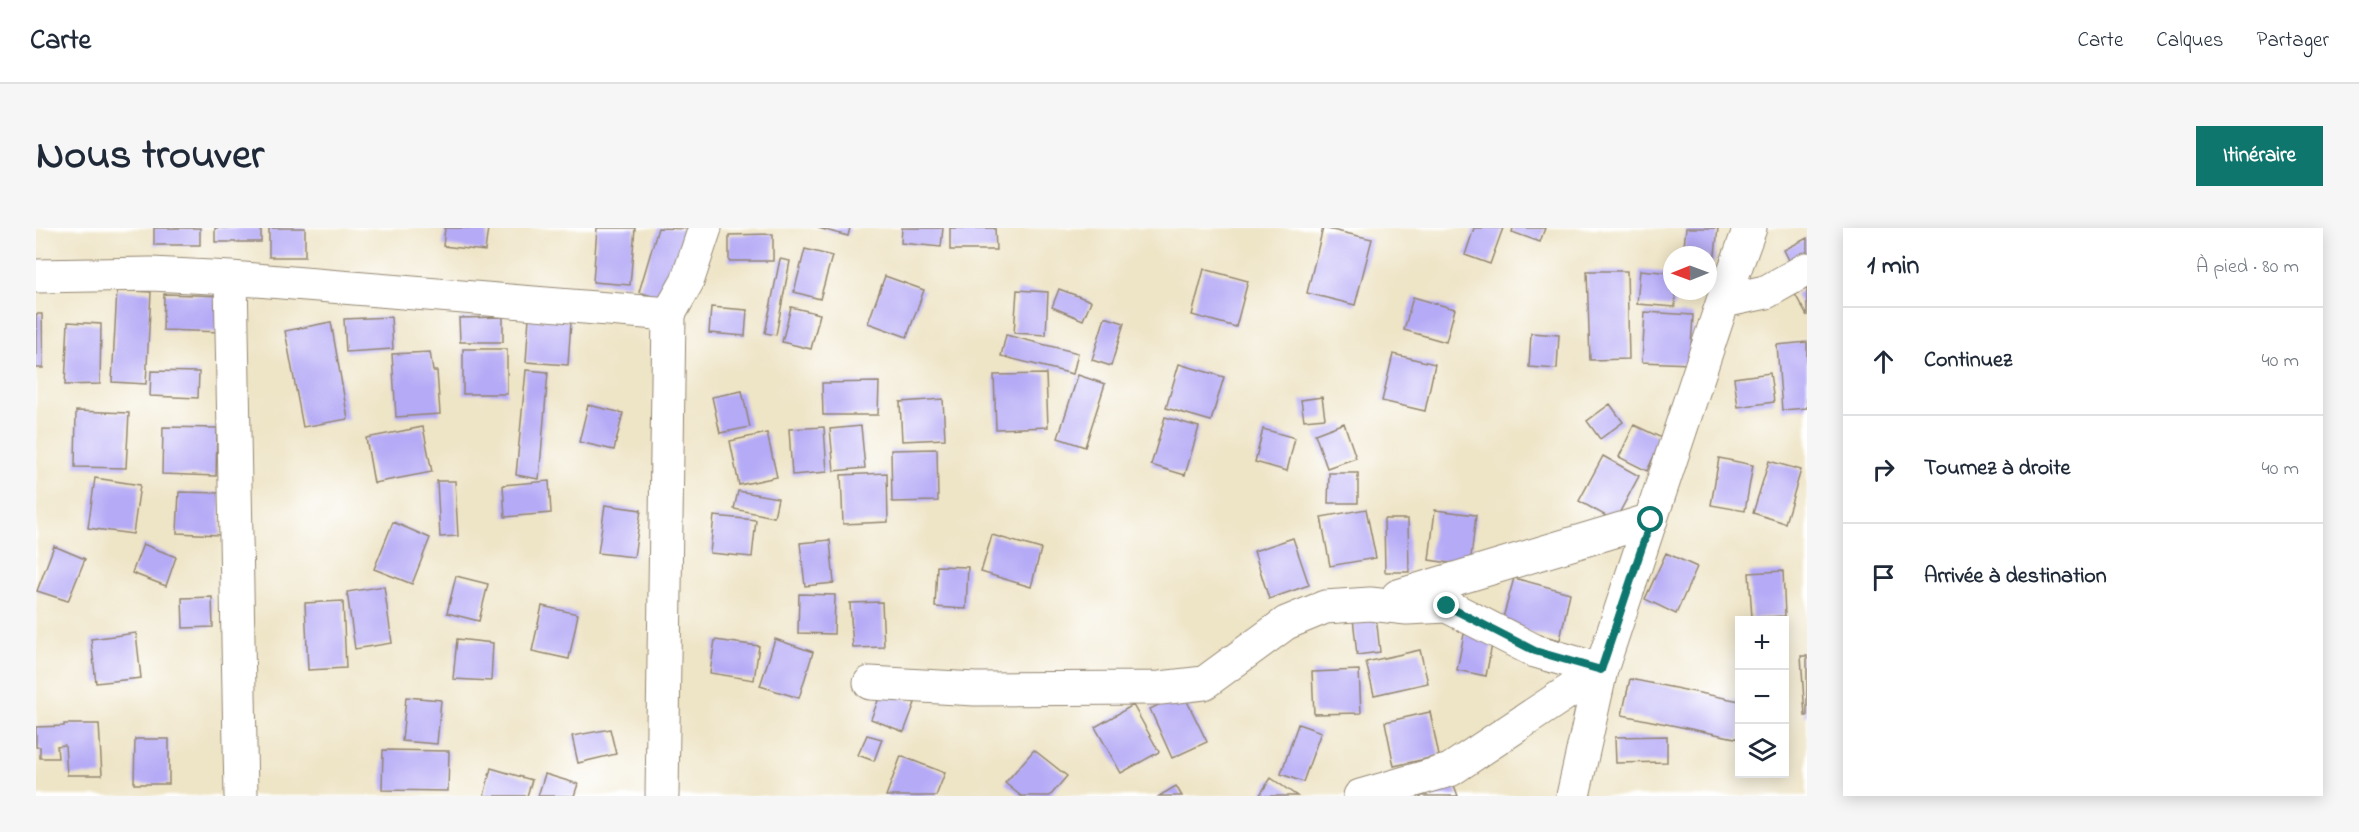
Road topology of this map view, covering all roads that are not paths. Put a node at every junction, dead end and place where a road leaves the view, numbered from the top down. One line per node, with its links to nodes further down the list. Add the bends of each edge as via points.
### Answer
1 (705, 228): 7 (street, via 687,282)
2 (1750, 228): 6 (street)
3 (1807, 268): 6 (street, via 1766,292)
4 (36, 276): 5 (street, via 151,274)
5 (231, 278): 7 (street); 12 (street)
6 (1723, 301): 8 (street)
7 (669, 314): 13 (street)
8 (1651, 520): 9 (street); 10 (street)
9 (1370, 604): 10 (street, via 1407,608 1447,606 1535,651); 11 (street, via 1325,607 1286,623 1204,683 975,689)
10 (1601, 670): 14 (street, via 1450,770); 15 (street)
11 (870, 683)
12 (241, 796)
13 (662, 796)
14 (1360, 796)
15 (1573, 796)

